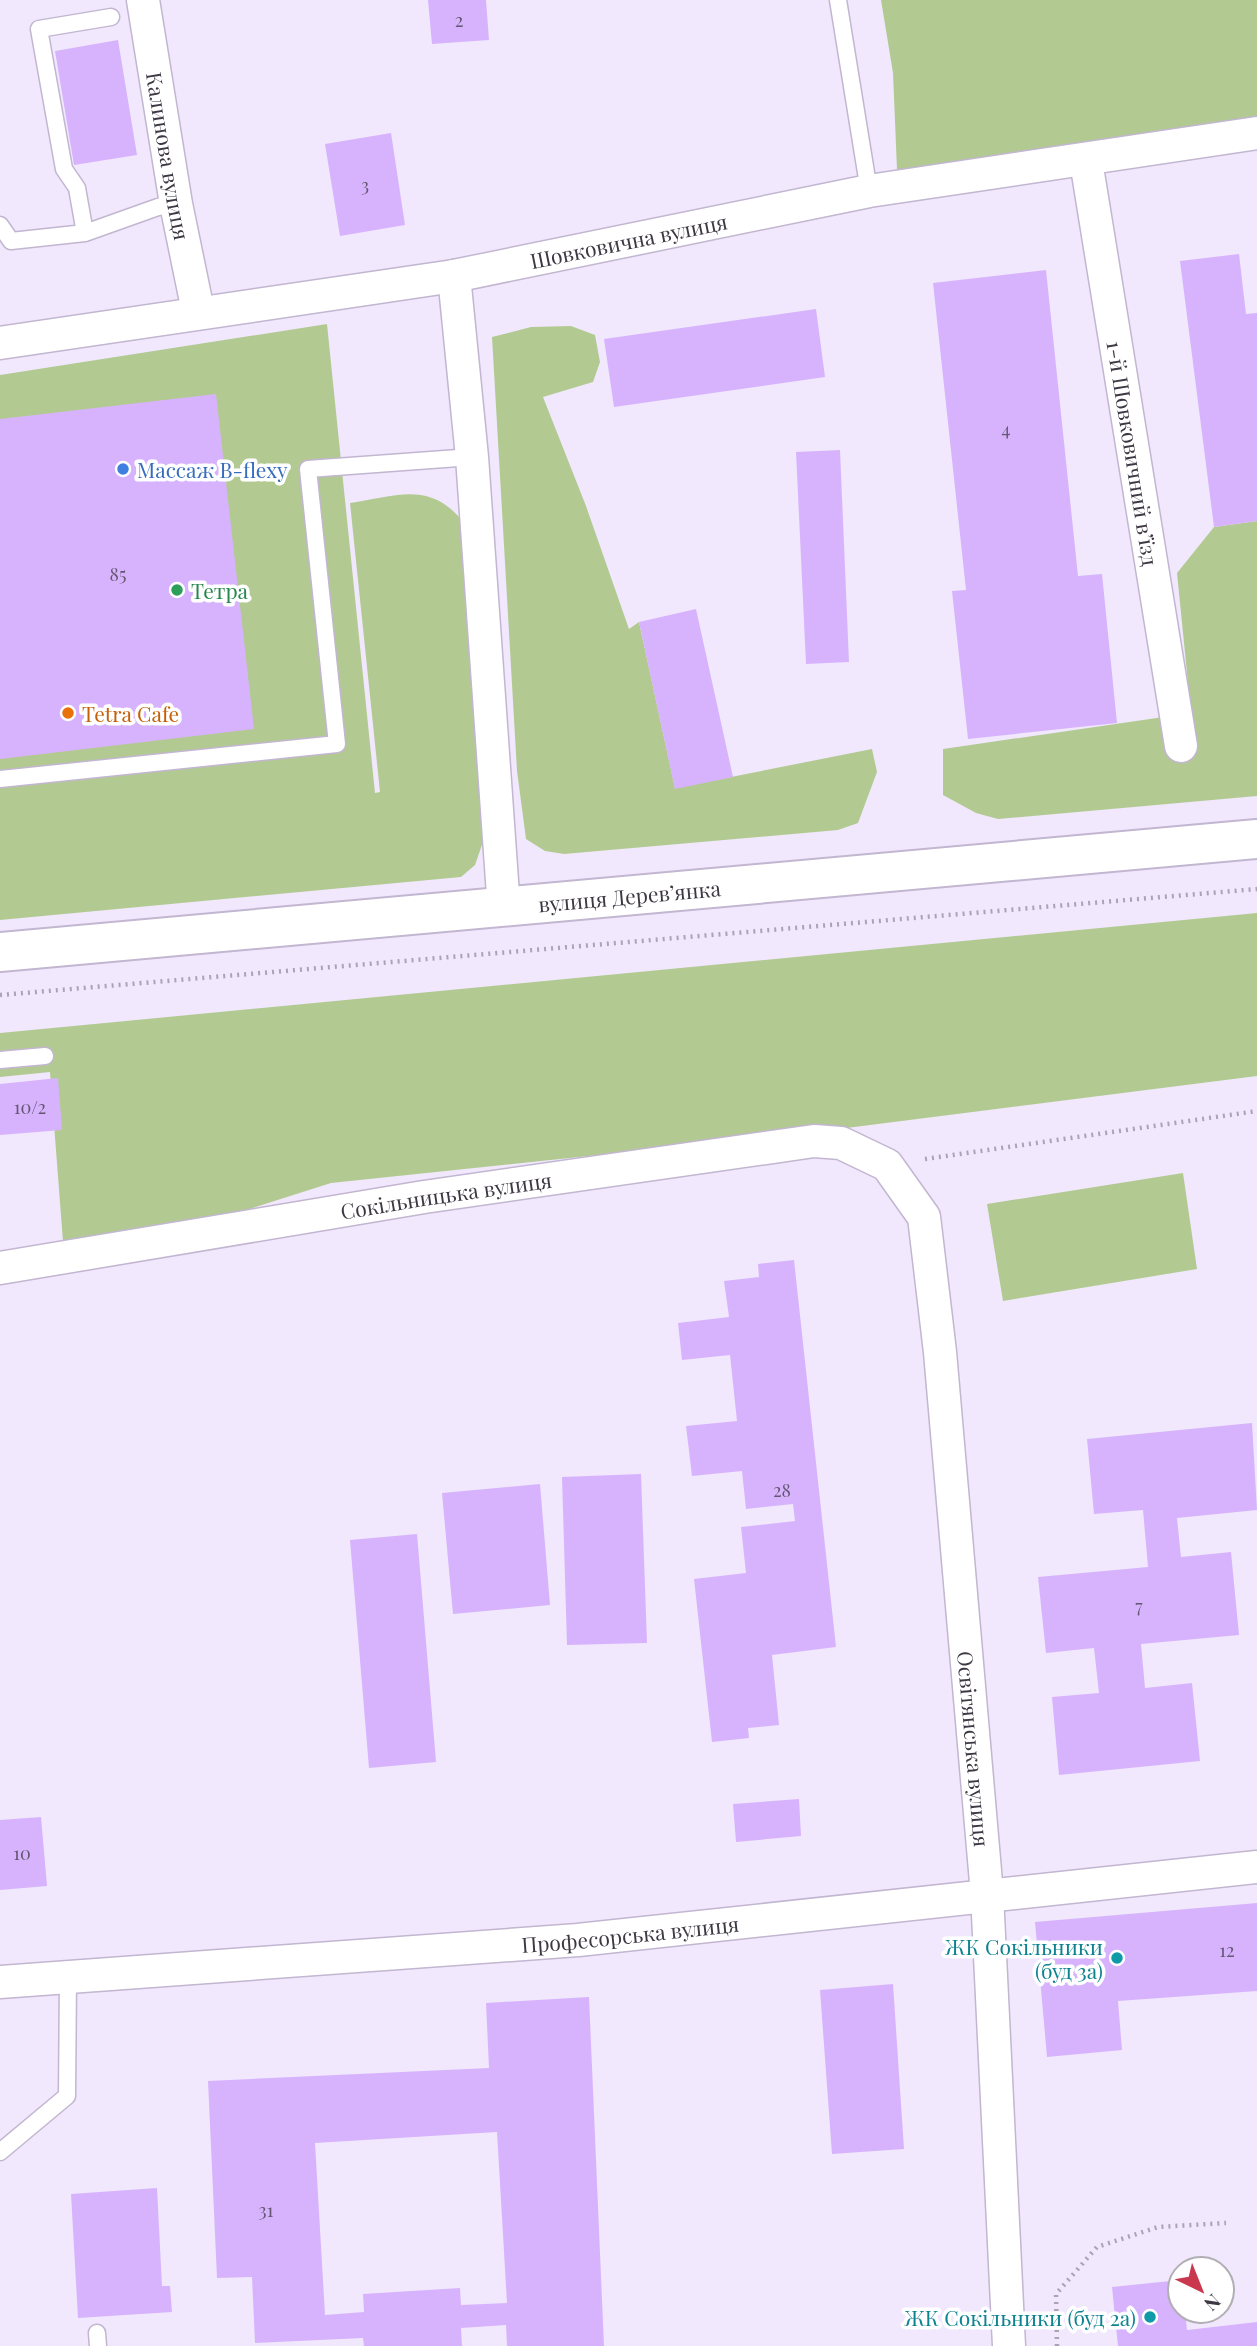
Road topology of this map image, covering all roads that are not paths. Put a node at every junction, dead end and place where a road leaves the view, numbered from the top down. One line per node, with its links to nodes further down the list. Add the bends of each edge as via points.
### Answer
1 (143, 0): 7 (street, Калинова вулиця)
2 (838, 0): 6 (lane)
3 (111, 17): 9 (lane, via 39,29 64,169 77,188)
4 (1257, 133): 5 (street, Шовковична вулиця)
5 (1086, 161): 6 (street, Шовковична вулиця); 14 (street, 1-й Шовковичний в’їзд)
6 (869, 191): 10 (street, Шовковична вулиця)
7 (176, 204): 9 (lane, via 158,206); 11 (street, Калинова вулиця)
8 (0, 225): 9 (lane, via 10,241)
9 (85, 233)
10 (454, 276): 11 (street, Шовковична вулиця); 13 (street)
11 (198, 311): 12 (street, Шовковична вулиця)
12 (0, 343)
13 (472, 457): 15 (lane, via 308,469 337,744); 17 (street)
14 (1181, 746)
15 (0, 779)
16 (1257, 839): 17 (main road, вулиця Дерев’янка)
17 (503, 909): 18 (main road, вулиця Дерев’янка)
18 (0, 952)
19 (45, 1056): 20 (lane)
20 (0, 1060)
21 (887, 1165): 22 (street, Сокільницька вулиця, via 841,1143 814,1142 425,1197); 24 (street, Освітянська вулиця, via 924,1217)
22 (0, 1268)
23 (1257, 1867): 24 (street, Професорська вулиця)
24 (987, 1894): 25 (street, Професорська вулиця, via 578,1940); 28 (street, Освітянська вулиця)
25 (68, 1978): 26 (street, Професорська вулиця); 27 (lane, via 67,2096)
26 (0, 1982)
27 (0, 2152)
28 (1009, 2346)

